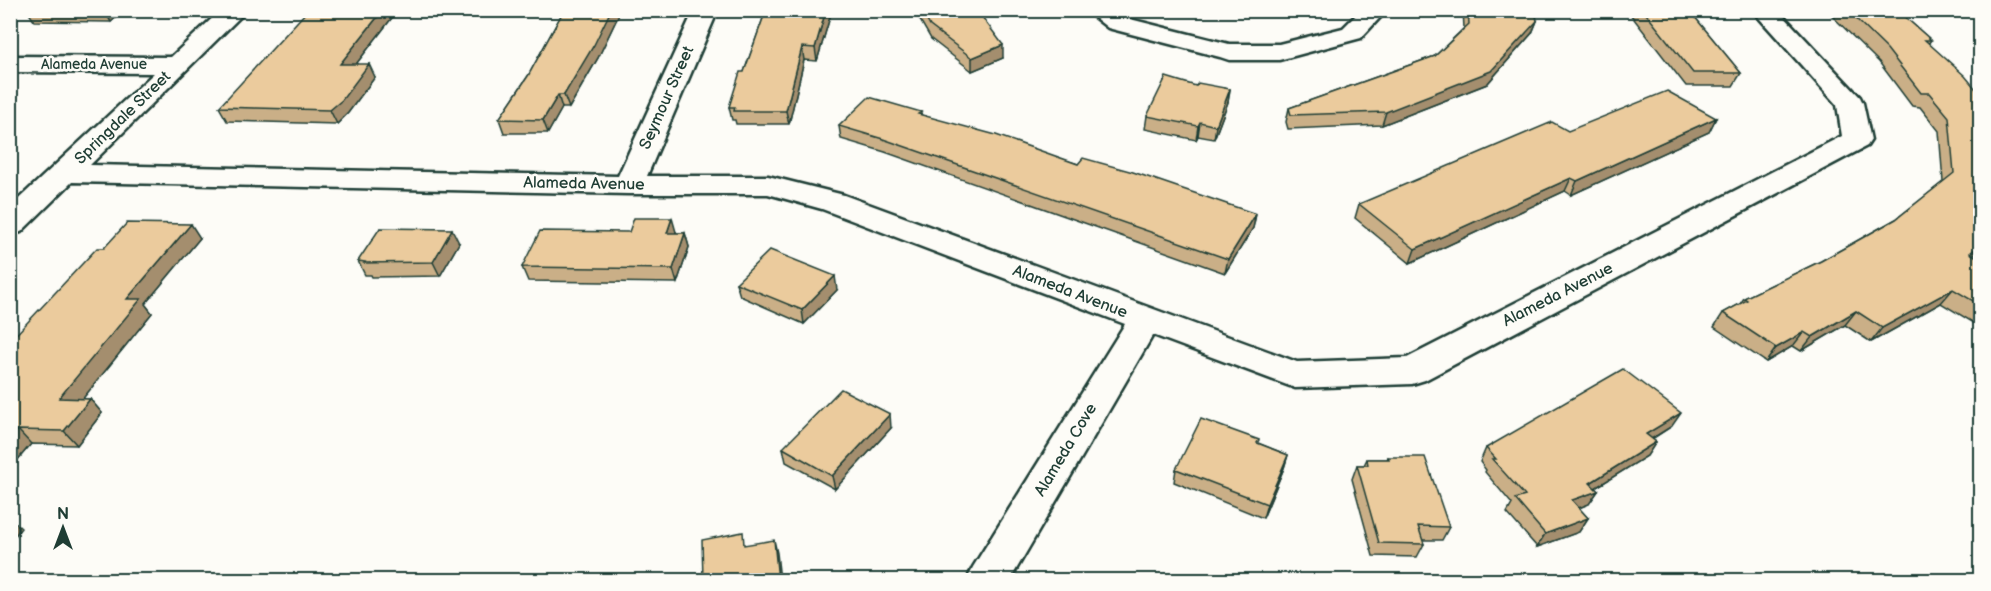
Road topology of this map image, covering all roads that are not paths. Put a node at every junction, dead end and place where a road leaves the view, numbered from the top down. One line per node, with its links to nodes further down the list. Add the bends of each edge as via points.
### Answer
1 (235, 10): 7 (street, Springdale Street)
2 (706, 10): 9 (street, Seymour Street)
3 (1096, 10): 4 (street, via 1117,23 1229,51 1279,52 1352,33)
4 (1375, 10)
5 (1764, 10): 11 (street, Alameda Avenue, via 1850,103 1857,140 1412,371 1295,375)
6 (10, 64): 7 (street, Alameda Avenue)
7 (177, 65): 8 (street, Springdale Street)
8 (67, 173): 9 (street, Alameda Avenue); 10 (street, Springdale Street)
9 (628, 185): 11 (street, Alameda Avenue, via 768,185 833,202)
10 (10, 225)
11 (1145, 320): 12 (street, Alameda Cove)
12 (988, 580)

